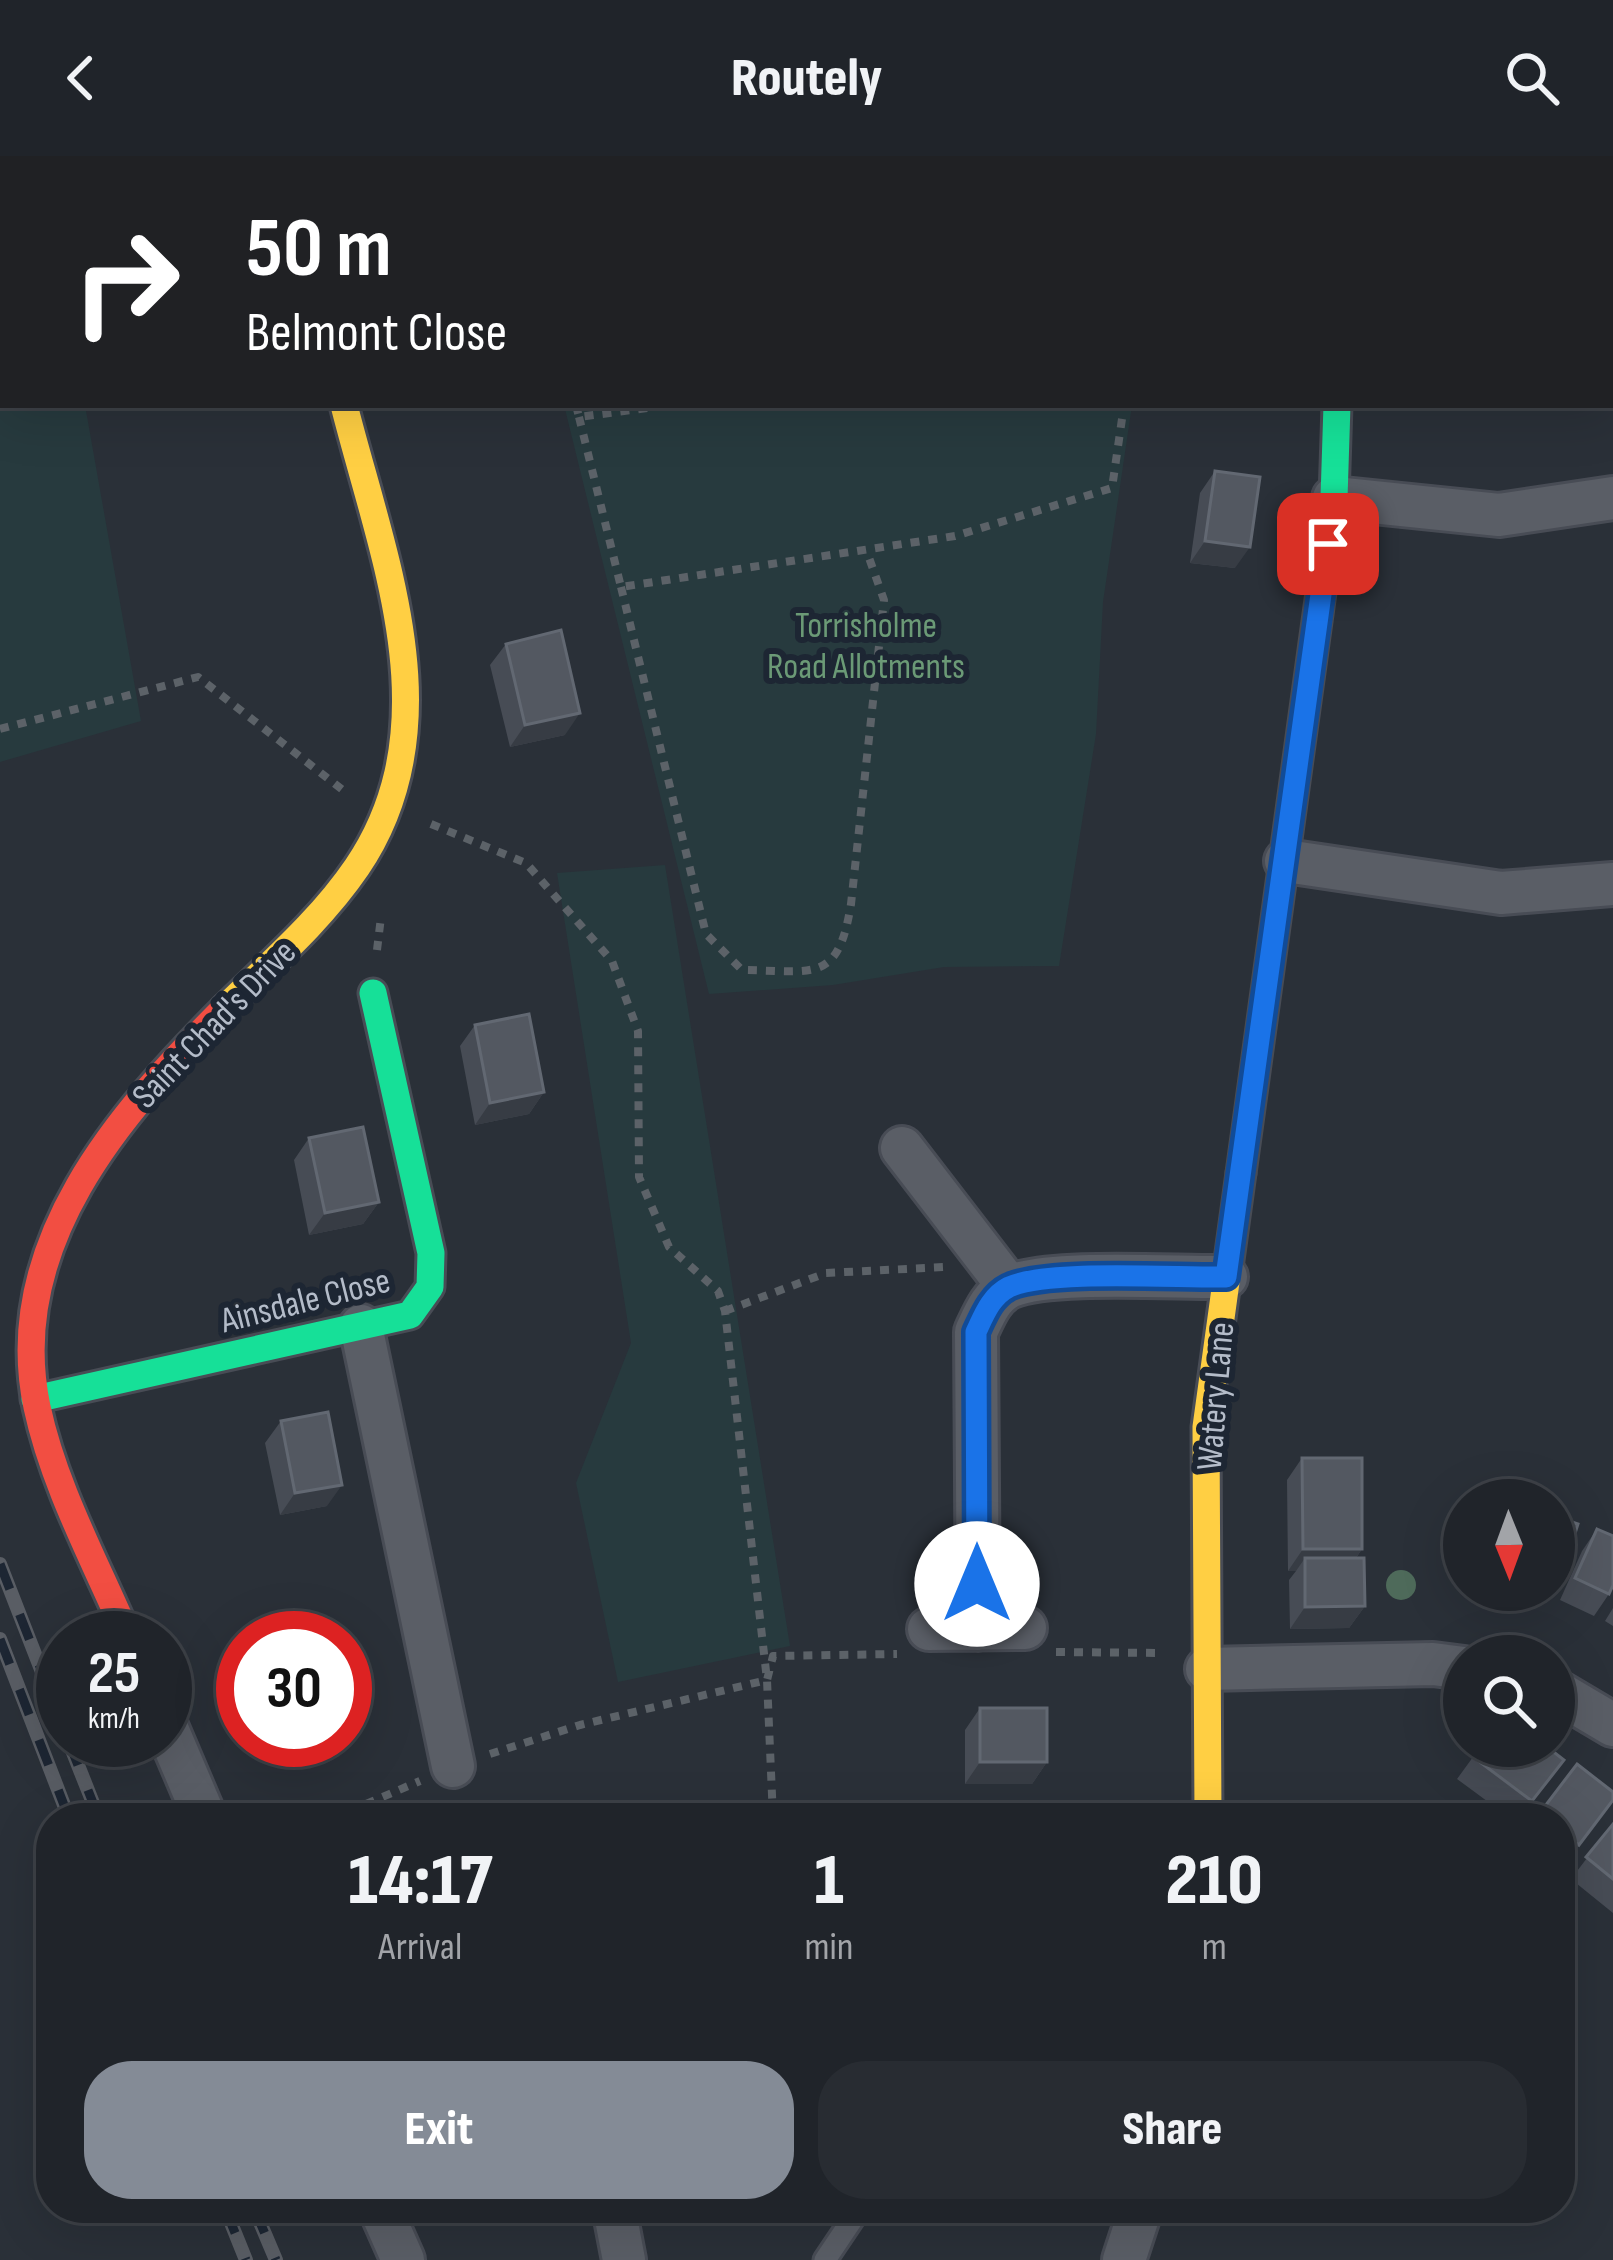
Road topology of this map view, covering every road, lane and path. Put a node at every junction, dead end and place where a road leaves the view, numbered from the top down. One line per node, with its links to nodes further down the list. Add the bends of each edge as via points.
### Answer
1 (345, 408): 12 (street, Saint Chad's Drive, via 408,682 407,748)
2 (576, 408): 6 (path)
3 (649, 408): 6 (path)
4 (1124, 408): 9 (path, via 1112,488 955,536)
5 (1337, 408): 7 (street, Watery Lane)
6 (578, 418): 10 (path)
7 (1334, 498): 8 (street, via 1499,515); 13 (street, Watery Lane)
8 (1613, 498)
9 (867, 552): 10 (path); 10 (path, via 884,600 844,949 831,963 799,971 742,970 706,934)
10 (621, 587)
11 (0, 730): 12 (path, via 198,676 334,787)
12 (392, 809): 20 (path, via 526,862 612,961 638,1031 639,1177 669,1247 718,1291); 22 (street, Saint Chad's Drive, via 353,876 174,1058 116,1124 68,1198 32,1290)
13 (1286, 861): 14 (street, via 1501,893); 18 (street, Watery Lane)
14 (1613, 884)
15 (373, 993): 21 (street, Ainsdale Close, via 431,1253 430,1287 410,1316)
16 (902, 1148): 19 (street)
17 (962, 1267): 20 (path, via 826,1273)
18 (1226, 1277): 19 (street); 29 (street, Watery Lane, via 1205,1427)
19 (1009, 1287): 24 (street, via 989,1304 976,1332)
20 (725, 1311): 30 (path)
21 (361, 1326): 22 (street, Ainsdale Close); 33 (street)
22 (35, 1399): 23 (street, Saint Chad's Drive)
23 (117, 1611)
24 (978, 1628): 25 (street); 26 (street)
25 (1037, 1640): 27 (path)
26 (919, 1641): 30 (path, via 773,1656)
27 (1166, 1652)
28 (1443, 1665): 29 (street)
29 (1207, 1669): 38 (street, Watery Lane)
30 (766, 1680): 33 (path); 37 (path)
31 (1575, 1702): 32 (street)
32 (1613, 1725)
33 (453, 1766): 36 (path)
34 (183, 1767): 35 (street)
35 (199, 1803)
36 (368, 1803)
37 (772, 1803)
38 (1208, 1803)
39 (387, 2223): 43 (street)
40 (617, 2223): 44 (street)
41 (850, 2223): 45 (lane)
42 (1136, 2223): 46 (street)
43 (403, 2260)
44 (624, 2260)
45 (825, 2260)
46 (1124, 2260)

